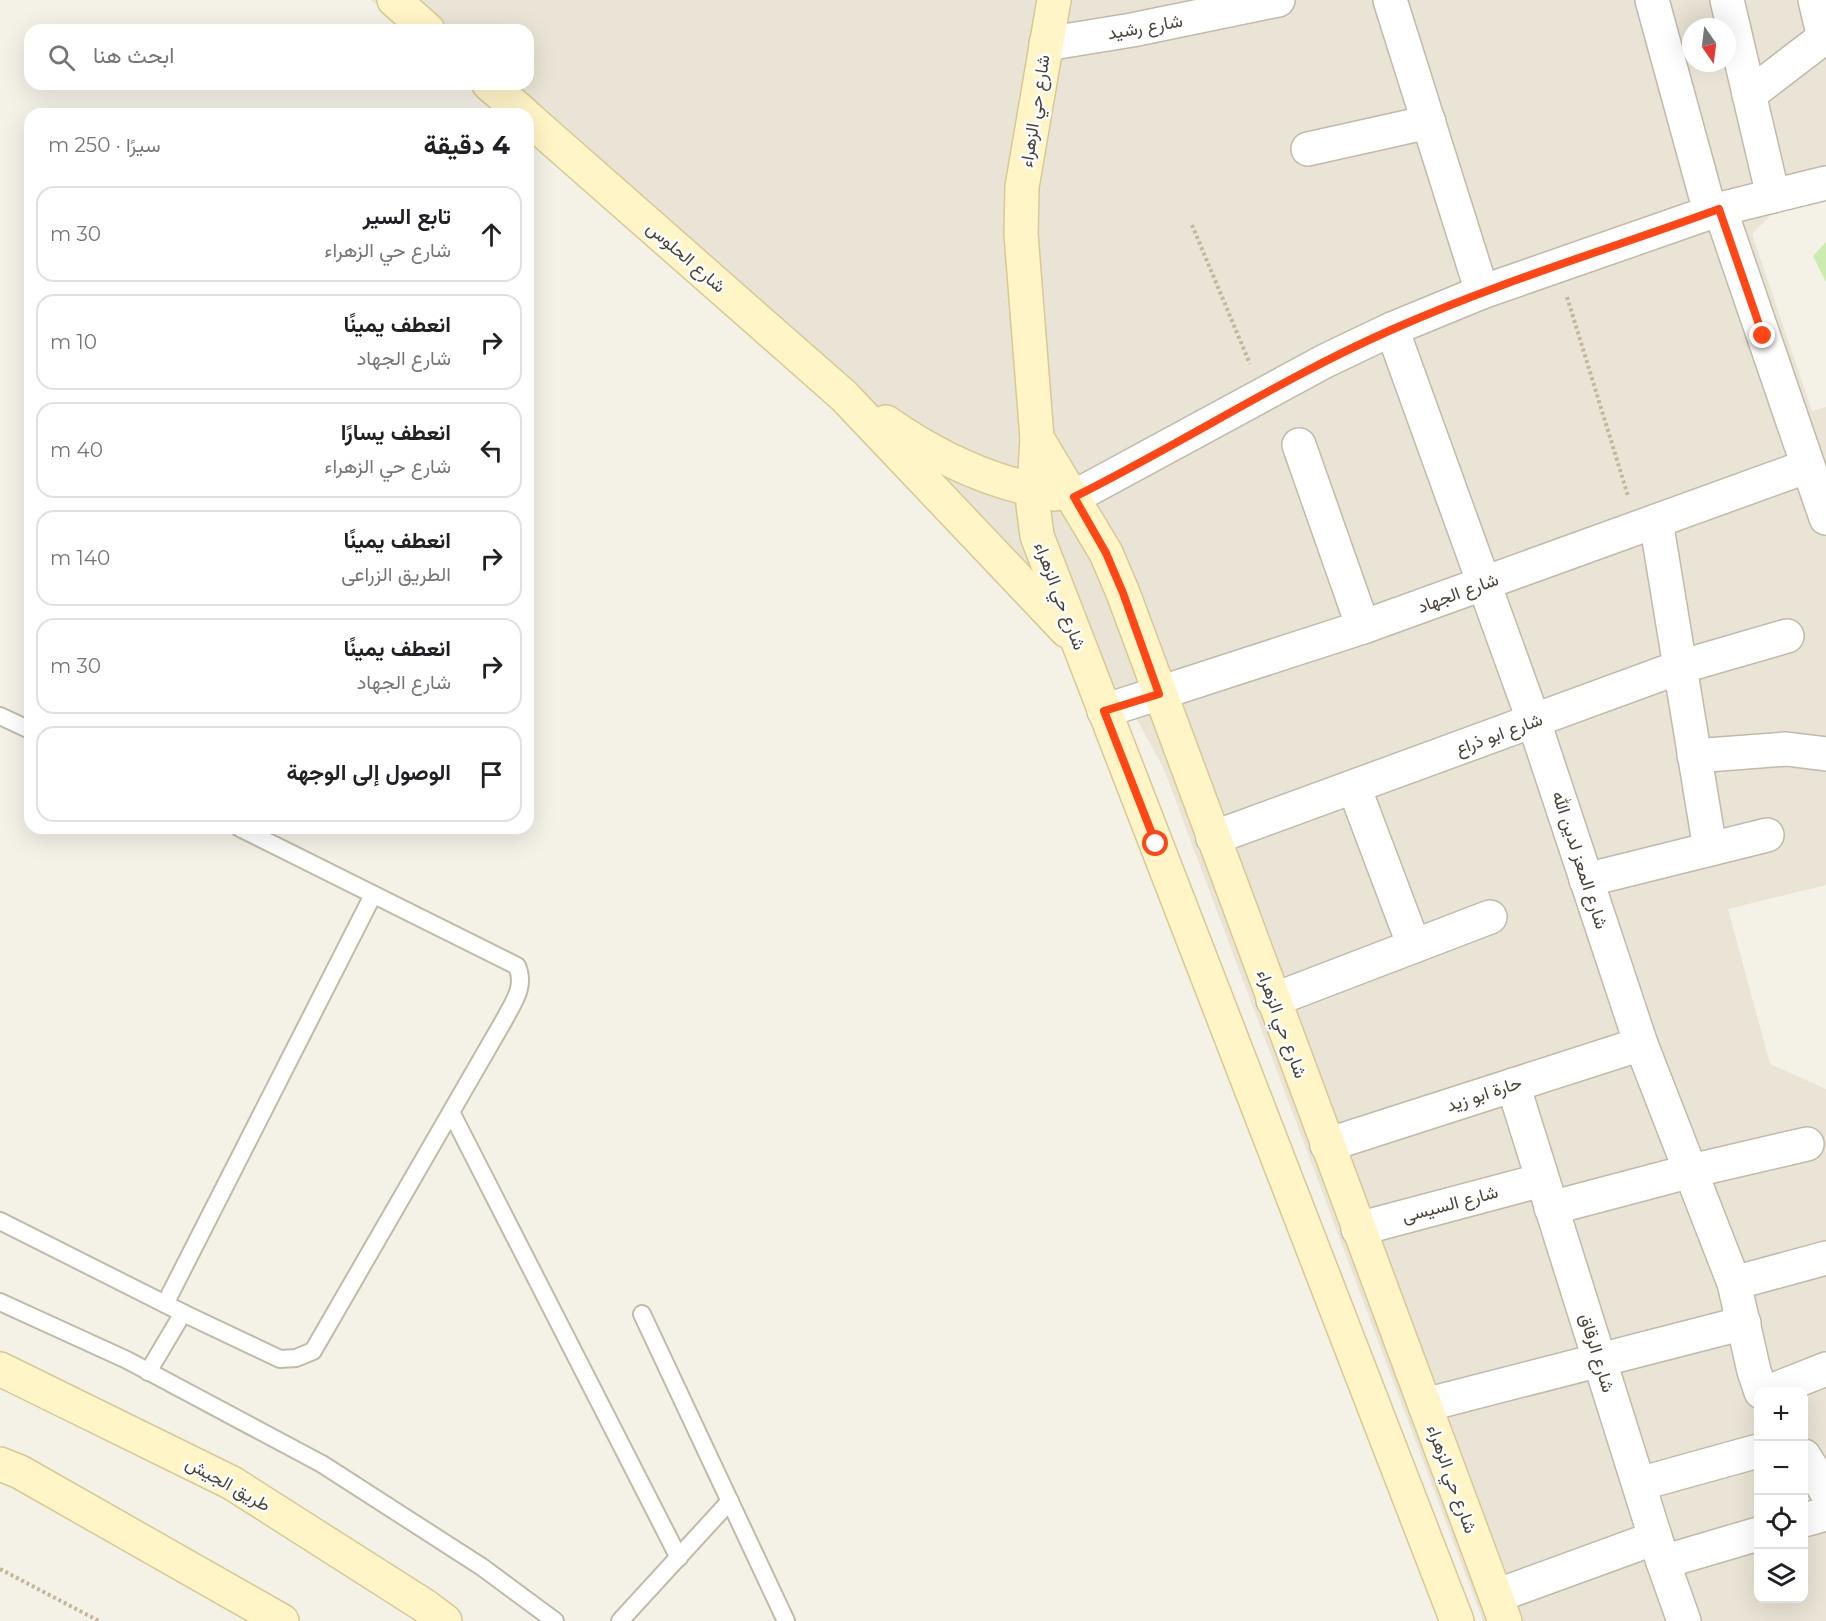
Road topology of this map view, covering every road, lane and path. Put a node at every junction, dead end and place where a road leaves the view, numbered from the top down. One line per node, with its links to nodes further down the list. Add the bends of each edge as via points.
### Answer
1 (394, 0): 8 (street)
2 (1278, 0): 10 (street, شارع رشيد)
3 (1390, 0): 14 (street)
4 (1652, 0): 19 (street)
5 (1727, 0): 12 (street)
6 (1815, 0): 9 (street)
7 (1055, 1): 10 (street, شارع حي الزهراء)
8 (421, 24)
9 (1825, 37): 12 (street)
10 (1046, 44): 26 (street, شارع حي الزهراء, via 1023,187 1021,234)
11 (496, 90): 13 (street)
12 (1749, 95): 18 (street)
13 (517, 108)
14 (1429, 122): 16 (street); 22 (street)
15 (534, 123): 24 (street, شارع الحلوس)
16 (1308, 149)
17 (1826, 183): 18 (street)
18 (1773, 196): 19 (street)
19 (1715, 211): 21 (street); 28 (street)
20 (1192, 225): 25 (path)
21 (1557, 265): 22 (street); 33 (path)
22 (1482, 292): 23 (street)
23 (1392, 329): 25 (street); 34 (street, شارع المعز لدين الله)
24 (844, 396): 29 (street, شارع الحلوس, via 943,458); 37 (street, شارع الحلوس)
25 (1263, 396): 31 (street)
26 (1037, 438): 29 (street, via 1026,460); 30 (street, شارع حي الزهراء); 31 (street, شارع حي الزهراء)
27 (1299, 445): 35 (street)
28 (1811, 447): 32 (street); 33 (street, شارع الجهاد)
29 (995, 479): 30 (street, شارع الحلوس)
30 (1034, 491): 31 (street, شارع الحلوس); 37 (street, شارع حي الزهراء, via 1037,536)
31 (1074, 497): 39 (street, شارع حي الزهراء, via 1106,553)
32 (1826, 518)
33 (1647, 525): 34 (street, شارع الجهاد); 38 (street)
34 (1484, 584): 35 (street, شارع الجهاد); 42 (street, شارع المعز لدين الله)
35 (1363, 627): 39 (street, شارع الجهاد)
36 (1786, 636): 38 (street, شارع ابو ذراع)
37 (1078, 643): 40 (street, شارع حي الزهراء)
38 (1680, 667): 42 (street, شارع ابو ذراع); 45 (street)
39 (1159, 694): 40 (street, شارع الجهاد); 49 (street, شارع حي الزهراء)
40 (1104, 711): 98 (street, شارع حي الزهراء)
41 (0, 716): 43 (lane)
42 (1534, 722): 46 (street, شارع ابو ذراع); 51 (street, شارع المعز لدين الله)
43 (24, 727)
44 (1826, 754): 45 (street, via 1786,749)
45 (1694, 756): 50 (street)
46 (1354, 787): 49 (street, شارع ابو ذراع); 54 (street)
47 (252, 834): 52 (lane)
48 (1767, 835): 50 (street)
49 (1213, 838): 55 (street, شارع حي الزهراء)
50 (1710, 849): 51 (street)
51 (1586, 880): 56 (street, شارع المعز لدين الله)
52 (373, 895): 58 (lane, via 517,966 520,990); 68 (lane)
53 (1490, 917): 54 (street)
54 (1414, 946): 55 (street)
55 (1274, 1000): 60 (street, شارع حي الزهراء)
56 (1641, 1044): 57 (street, حارة ابو زيد); 61 (street, شارع المعز لدين الله)
57 (1513, 1085): 60 (street, حارة ابو زيد); 62 (street, شارع الرقاق)
58 (451, 1112): 69 (lane, via 313,1351 280,1359); 89 (lane)
59 (1807, 1144): 61 (street, شارع السيسى)
60 (1327, 1145): 64 (street, شارع حي الزهراء)
61 (1690, 1171): 62 (street, شارع السيسى); 66 (street, شارع المعز لدين الله)
62 (1547, 1194): 64 (street, شارع السيسى); 72 (street, شارع الرقاق)
63 (0, 1221): 68 (lane)
64 (1358, 1228): 78 (street, شارع حي الزهراء)
65 (1826, 1258): 66 (street)
66 (1734, 1282): 71 (street, شارع المعز لدين الله)
67 (0, 1302): 75 (lane)
68 (165, 1304): 69 (lane)
69 (183, 1313): 75 (lane)
70 (642, 1314): 84 (lane)
71 (1744, 1323): 72 (street); 76 (street, شارع المعز لدين الله)
72 (1599, 1362): 78 (street); 82 (street, شارع الرقاق)
73 (0, 1369): 94 (street, طريق الجيش, via 232,1483)
74 (1826, 1370): 77 (street)
75 (148, 1372): 95 (lane, via 321,1464 482,1567)
76 (1759, 1387)
77 (1781, 1387)
78 (1425, 1405): 91 (street, شارع حي الزهراء)
79 (1754, 1452): 82 (street)
80 (1808, 1463): 83 (street)
81 (0, 1464): 93 (street)
82 (1638, 1484): 88 (street, شارع الرقاق)
83 (1826, 1490)
84 (730, 1501): 89 (lane); 97 (lane)
85 (1826, 1514): 86 (street)
86 (1808, 1519)
87 (1754, 1535): 88 (street)
88 (1659, 1550): 91 (street); 99 (street, شارع الرقاق)
89 (679, 1558): 96 (lane)
90 (0, 1569): 92 (path)
91 (1501, 1609)
92 (99, 1621)
93 (282, 1621)
94 (445, 1621)
95 (555, 1621)
96 (620, 1621)
97 (786, 1621)
98 (1457, 1621)
99 (1684, 1621)

